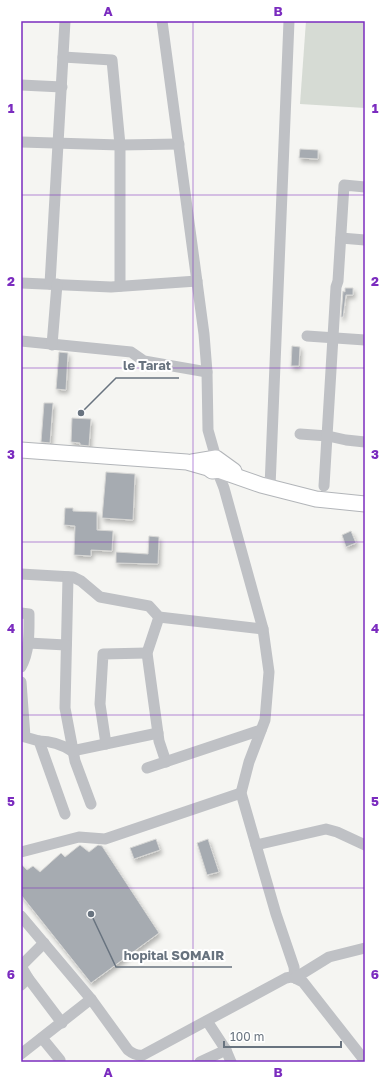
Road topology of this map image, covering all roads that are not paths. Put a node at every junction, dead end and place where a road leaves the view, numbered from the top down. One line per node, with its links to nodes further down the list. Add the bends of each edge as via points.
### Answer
1 (65, 21): 4 (street)
2 (162, 21): 9 (street)
3 (290, 21): 29 (street)
4 (64, 56): 6 (street); 10 (street, via 112,60)
5 (21, 85): 6 (street)
6 (62, 86): 8 (street)
7 (21, 142): 8 (street)
8 (59, 143): 10 (street); 16 (street)
9 (179, 144): 10 (street); 14 (street)
10 (120, 145): 17 (street)
11 (365, 187): 12 (street, via 344,185)
12 (341, 238): 13 (street); 19 (street)
13 (365, 240)
14 (197, 280): 17 (street); 23 (street)
15 (21, 283): 16 (street)
16 (53, 284): 17 (street); 22 (street)
17 (120, 286)
18 (307, 336): 19 (street)
19 (333, 338): 20 (street); 25 (street)
20 (365, 340)
21 (21, 341): 22 (street)
22 (52, 345): 23 (street, via 131,352 144,361)
23 (207, 372): 28 (street, via 208,422)
24 (300, 434): 25 (street)
25 (328, 436): 26 (street); 30 (street)
26 (365, 442)
27 (21, 450): 28 (main road)
28 (213, 464): 29 (main road); 36 (street, via 220,490 227,499)
29 (266, 486): 31 (main road, via 316,499)
30 (324, 486)
31 (365, 504)
32 (21, 574): 33 (street)
33 (68, 577): 35 (street, via 81,581 100,597 149,606); 38 (street)
34 (21, 613): 37 (street, via 29,614)
35 (159, 617): 36 (street); 39 (street)
36 (264, 629): 42 (street, via 269,672 265,720)
37 (28, 643): 38 (street); 40 (street)
38 (66, 646): 47 (street, via 65,708)
39 (147, 653): 43 (street); 46 (street, via 104,654 100,704)
40 (21, 667)
41 (21, 682): 44 (street)
42 (261, 730): 48 (street); 50 (street)
43 (158, 733): 46 (street); 48 (street)
44 (23, 738): 45 (street)
45 (39, 740): 47 (street, via 52,741); 52 (street)
46 (106, 744): 47 (street)
47 (72, 751): 51 (street)
48 (166, 762): 49 (street)
49 (147, 768)
50 (241, 793): 53 (street); 55 (street, via 105,838 79,837)
51 (91, 804)
52 (65, 814)
53 (256, 845): 54 (street, via 326,830 337,832); 60 (street)
54 (365, 845)
55 (21, 852)
56 (21, 916): 57 (street)
57 (44, 943): 59 (street); 62 (street)
58 (365, 948): 60 (street, via 329,957)
59 (21, 966): 61 (street)
60 (295, 978): 63 (street, via 286,978); 69 (street, via 303,982)
61 (24, 981): 64 (street)
62 (91, 999): 64 (street); 68 (street)
63 (207, 1021): 66 (street); 68 (street)
64 (62, 1023): 65 (street)
65 (42, 1038): 67 (street); 70 (street)
66 (226, 1050): 71 (street); 72 (street)
67 (21, 1054)
68 (135, 1058)
69 (365, 1061)
70 (60, 1062)
71 (200, 1062)
72 (231, 1062)

